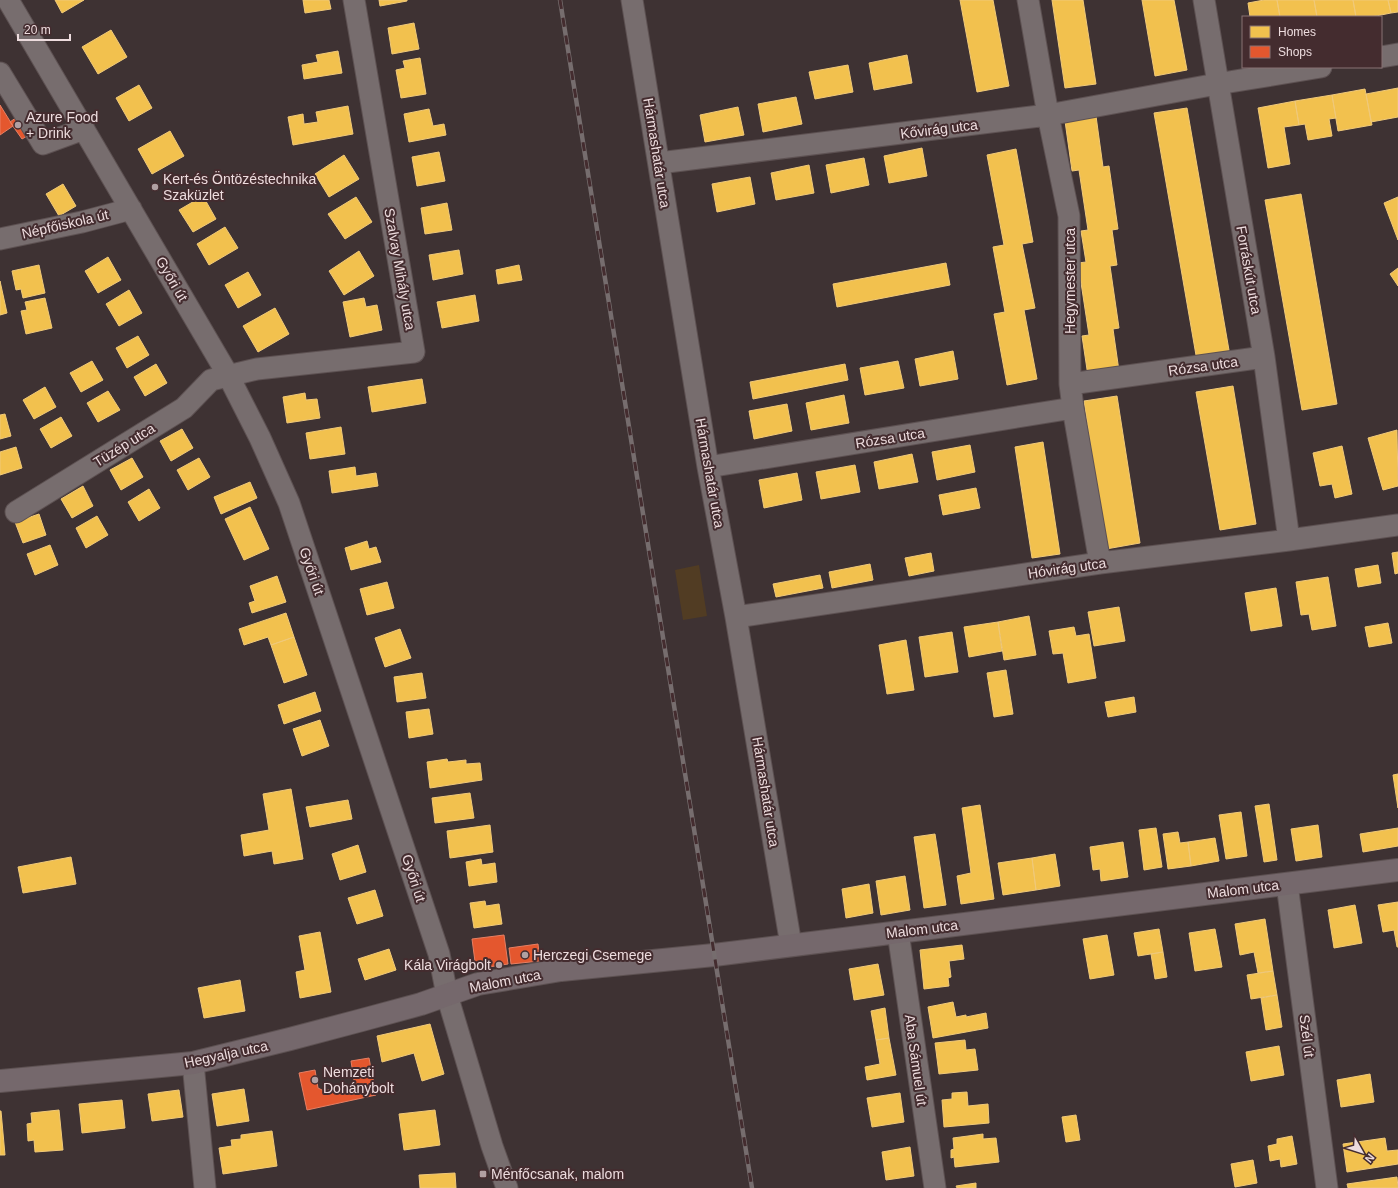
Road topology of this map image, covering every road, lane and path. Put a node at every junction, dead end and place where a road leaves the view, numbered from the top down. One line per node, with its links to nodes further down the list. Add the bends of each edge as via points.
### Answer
1 (4, 0): 7 (street)
2 (8, 0): 14 (street, Győri út)
3 (354, 0): 19 (street, Szalvay Mihály utca, via 414,352 257,369)
4 (632, 0): 15 (street, Hármashatár utca)
5 (1028, 0): 13 (street, Hegymester utca)
6 (1204, 0): 12 (street, Forráskút utca)
7 (0, 2)
8 (1398, 54): 9 (street)
9 (1382, 57)
10 (1315, 68): 12 (street, Kővirág utca)
11 (0, 73): 14 (street, via 43,144)
12 (1218, 84): 13 (street, Kővirág utca); 18 (street, Forráskút utca)
13 (1048, 115): 15 (street, Kővirág utca); 20 (street, Hegymester utca, via 1069,216)
14 (84, 130): 16 (street, Győri út)
15 (659, 164): 22 (street, Hármashatár utca)
16 (131, 208): 17 (street, Népfőiskola út, via 82,222); 19 (street, Győri út)
17 (0, 239)
18 (1264, 357): 20 (street, Rózsa utca); 25 (street, Forráskút utca)
19 (228, 375): 23 (street, Tüzép utca, via 211,380 184,408); 32 (street, Győri út, via 260,438 288,503 439,954)
20 (1070, 384): 21 (street, Hegymester utca)
21 (1073, 408): 22 (street, Rózsa utca); 26 (street, Hegymester utca)
22 (708, 468): 27 (street, Hármashatár utca)
23 (16, 512)
24 (1398, 525): 25 (street, Hóvirág utca)
25 (1289, 540): 26 (street, Hóvirág utca)
26 (1100, 563): 27 (street, Hóvirág utca)
27 (736, 616): 31 (street, Hármashatár utca)
28 (1398, 870): 29 (main road, Malom utca)
29 (1287, 884): 30 (main road, Malom utca); 38 (street, Szél út)
30 (898, 932): 31 (main road, Malom utca); 37 (street, Aba Sámuel út)
31 (791, 945): 32 (main road, Malom utca, via 561,970 478,984)
32 (447, 994): 33 (main road, Hegyalja utca, via 421,1004 319,1032); 36 (street, Győri út)
33 (193, 1063): 34 (main road, Hegyalja utca); 35 (street)
34 (0, 1081)
35 (205, 1188)
36 (507, 1188)
37 (935, 1188)
38 (1328, 1188)

